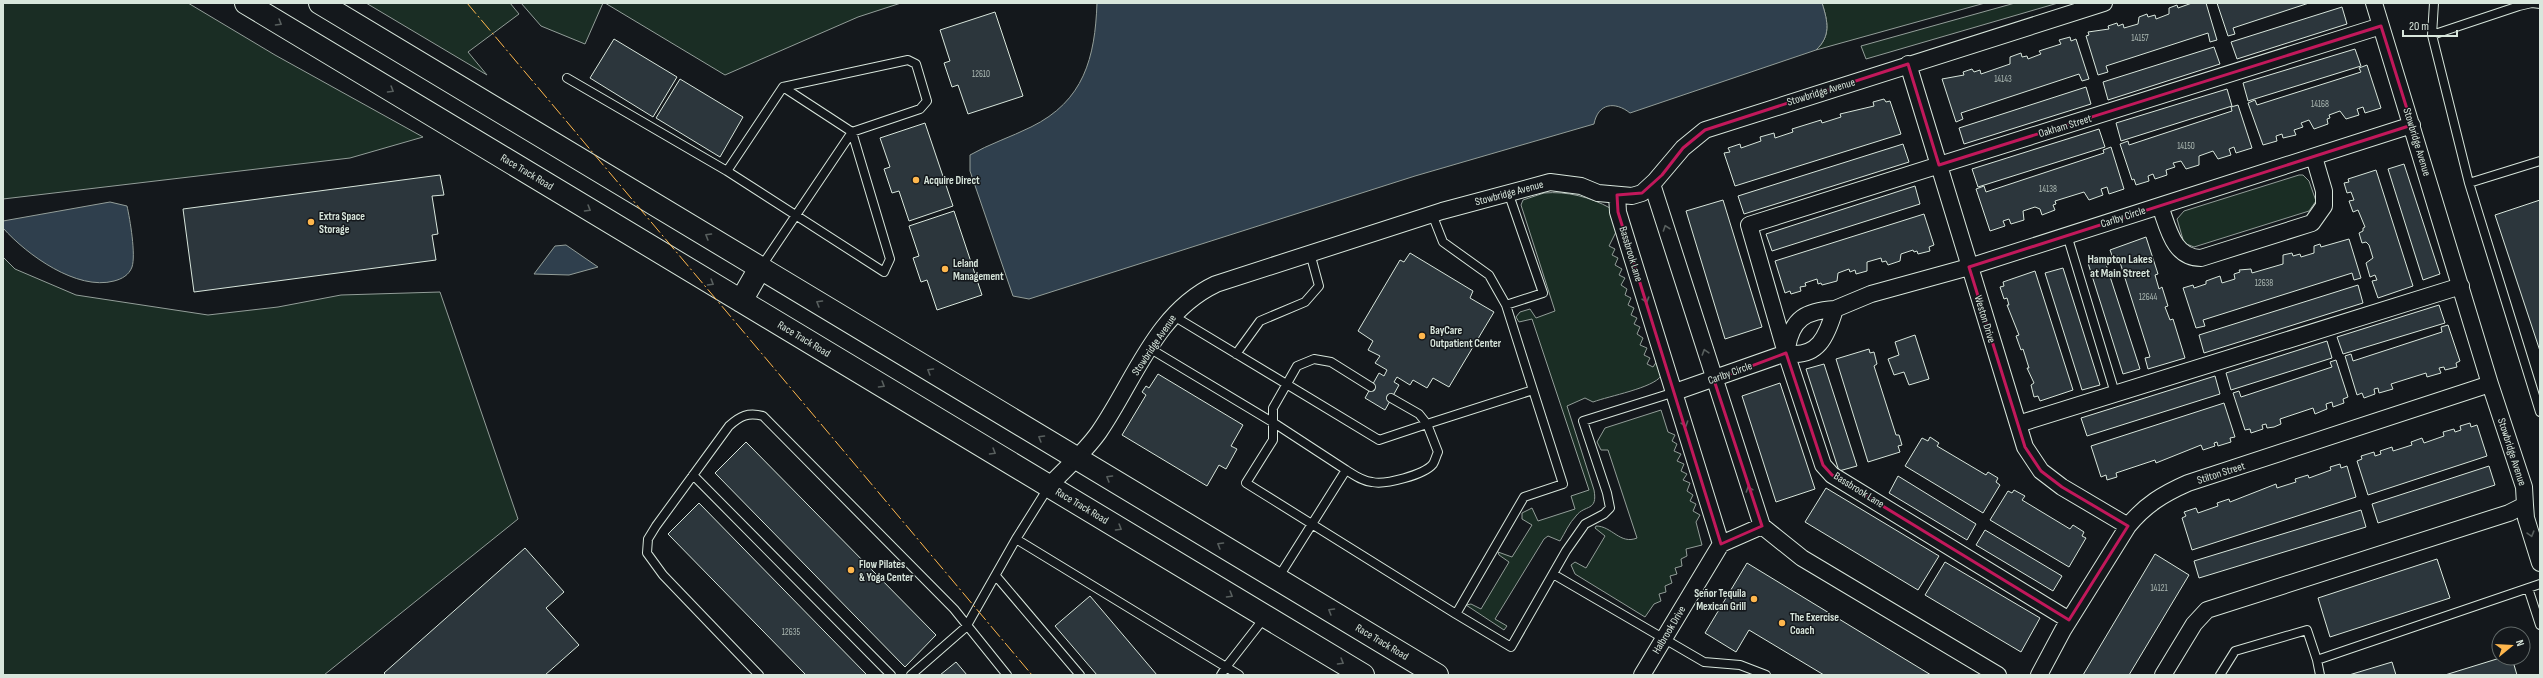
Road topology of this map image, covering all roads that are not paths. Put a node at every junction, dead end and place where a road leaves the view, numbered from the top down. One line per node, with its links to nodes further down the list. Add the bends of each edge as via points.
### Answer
1 (246, 3): 31 (main road, Race Track Road, one-way to 31)
2 (320, 3): 29 (main road, Race Track Road, one-way to 2)
3 (2104, 3): 9 (street, Stowbridge Avenue)
4 (2374, 3): 7 (street, Stowbridge Avenue)
5 (2434, 3): 8 (lane)
6 (2540, 4): 8 (lane, via 2519,6)
7 (2381, 26): 12 (street, Stowbridge Avenue); 16 (street, Oakham Street)
8 (2432, 36): 18 (lane)
9 (1908, 64): 16 (street, Weston Drive); 19 (street, Stowbridge Avenue, via 1705,130 1682,148)
10 (567, 78): 17 (lane)
11 (783, 87): 13 (lane); 13 (lane, via 908,60 916,64 927,101 920,109); 17 (lane)
12 (2412, 125): 14 (street, Carlby Circle); 30 (street, Stowbridge Avenue)
13 (852, 132): 23 (lane); 23 (lane, via 890,259 884,272)
14 (2314, 157): 22 (street, Carlby Circle); 22 (street, via 2324,191 2324,206 2312,223 2201,258 2192,258 2183,253 2174,242)
15 (2540, 161): 18 (lane)
16 (1939, 165): 25 (street, Oakham Street); 28 (street, Weston Drive)
17 (727, 171): 23 (lane)
18 (2469, 183): 46 (lane)
19 (1652, 184): 21 (street, Stowbridge Avenue, via 1642,193 1632,196); 38 (street, one-way to 19)
20 (1508, 192): 21 (street, Stowbridge Avenue, via 1550,182); 24 (street, Stowbridge Avenue); 32 (lane, via 1543,293)
21 (1617, 195): 43 (street, Bassbrook Lane, one-way to 43, via 1618,212)
22 (2160, 206): 26 (street, Carlby Circle)
23 (794, 214): 29 (lane)
24 (1432, 214): 27 (street, Stowbridge Avenue); 32 (lane, via 1443,242 1489,275)
25 (1749, 225): 36 (street, Bassbrook Lane)
26 (2067, 235): 28 (street, Carlby Circle); 44 (lane)
27 (1310, 252): 34 (street, Stowbridge Avenue, via 1202,290); 37 (lane, via 1319,286 1305,302 1260,321)
28 (1969, 266): 33 (street, Carlby Circle, via 1870,294); 49 (street, Weston Drive)
29 (760, 268): 31 (main road); 50 (main road, Race Track Road, one-way to 29)
30 (2461, 286): 40 (street, Stowbridge Avenue); 44 (street)
31 (741, 301): 53 (main road, Race Track Road, one-way to 53)
32 (1506, 305): 42 (lane)
33 (1835, 309): 36 (street, Carlby Circle, via 1811,313 1801,319 1791,328); 36 (street, Carlby Circle, via 1825,336 1817,346 1805,354)
34 (1172, 315): 35 (street, Stowbridge Avenue); 37 (lane)
35 (1149, 348): 47 (lane); 50 (street, Stowbridge Avenue, via 1098,433)
36 (1786, 353): 38 (street, Carlby Circle); 68 (street, Bassbrook Lane, via 1823,465 1832,475)
37 (1236, 354): 39 (lane)
38 (1714, 380): 43 (street, Carlby Circle); 56 (street, one-way to 38)
39 (1286, 384): 41 (lane, via 1297,366 1314,359 1331,362); 47 (lane, via 1273,408); 48 (lane, via 1379,440)
40 (2490, 384): 54 (street, Stowbridge Avenue, via 2524,487); 57 (street, Stilton Street, via 2188,483 2160,496 2141,511)
41 (1371, 387)
42 (1533, 390): 48 (lane); 66 (lane, via 1563,484 1524,497)
43 (1675, 392): 59 (street, Bassbrook Lane, one-way to 59); 61 (lane, via 1583,421 1608,493 1610,508 1585,524)
44 (2115, 394): 49 (street)
45 (1391, 398): 48 (lane, via 1419,414)
46 (2540, 412)
47 (1274, 423): 51 (lane); 55 (lane, via 1273,440 1246,483)
48 (1427, 424): 51 (lane, via 1438,452 1433,464 1424,470 1378,483 1363,480)
49 (2018, 424): 57 (street, Weston Drive, via 2025,447 2040,471)
50 (1075, 458): 53 (street, Stowbridge Avenue); 63 (main road, Race Track Road, one-way to 50)
51 (1346, 470): 55 (lane)
52 (693, 475): 70 (lane, via 738,417 752,413 763,416 954,610); 74 (lane, via 648,538 647,553 663,575); 75 (lane)
53 (1049, 486): 58 (lane); 67 (main road, Race Track Road, one-way to 67)
54 (2525, 505): 60 (street, Stowbridge Avenue, one-way to 60, via 2526,518); 87 (street, via 2509,513 2207,610 2194,624)
55 (1313, 526): 63 (lane); 66 (lane)
56 (1762, 526): 59 (street); 85 (street, via 1802,558)
57 (2128, 526): 68 (street, Stilton Street)
58 (1016, 539): 62 (lane); 73 (lane)
59 (1721, 544): 71 (street, Halbrook Drive)
60 (2540, 563)
61 (1553, 574): 66 (lane, via 1511,647); 71 (lane)
62 (996, 576): 70 (lane); 78 (lane)
63 (1278, 579): 82 (main road, Race Track Road, one-way to 63)
64 (2540, 584): 65 (lane)
65 (2528, 588): 69 (lane); 72 (lane)
66 (1456, 614)
67 (1265, 617): 73 (lane); 81 (main road, Race Track Road, one-way to 81)
68 (2069, 620): 86 (street, Stilton Street)
69 (2540, 625)
70 (966, 628): 76 (lane); 77 (lane)
71 (1664, 639): 83 (street, Halbrook Drive); 84 (lane, via 1704,662 1740,665)
72 (2317, 660): 88 (lane, via 2307,630 2235,651); 89 (lane)
73 (1226, 667): 79 (lane); 80 (lane)
74 (759, 675)
75 (891, 675)
76 (911, 675)
77 (1007, 675)
78 (1080, 675)
79 (1221, 675)
80 (1239, 675)
81 (1363, 675)
82 (1437, 675)
83 (1642, 675)
84 (1766, 675)
85 (1998, 675)
86 (2040, 675)
87 (2163, 675)
88 (2220, 675)
89 (2320, 675)

